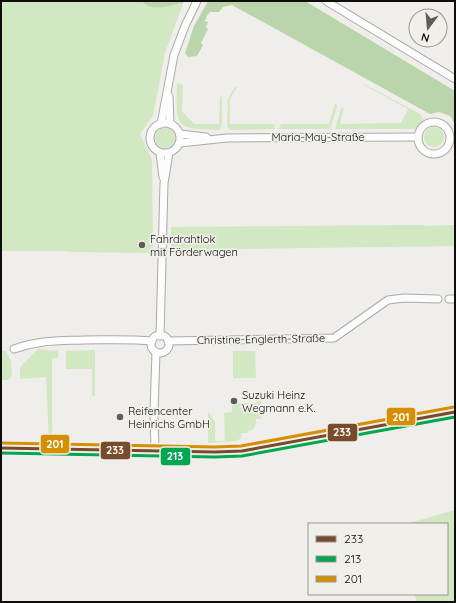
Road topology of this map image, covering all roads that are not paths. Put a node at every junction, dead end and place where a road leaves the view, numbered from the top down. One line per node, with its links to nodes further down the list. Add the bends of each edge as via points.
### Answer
1 (326, 1): 3 (street)
2 (197, 3): 4 (street, via 174,55)
3 (455, 79)
4 (169, 80): 5 (street); 6 (street)
5 (161, 124): 6 (street); 11 (street, via 153,128 150,134 151,145)
6 (170, 124): 7 (street)
7 (180, 134): 9 (street, Maria-May-Straße); 10 (street)
8 (418, 137): 8 (street, via 421,148 431,153 446,148 450,138 446,128 437,122 422,127); 9 (street, Maria-May-Straße)
9 (218, 138): 10 (street, Maria-May-Straße)
10 (180, 143): 12 (street)
11 (160, 153): 12 (street); 13 (street)
12 (169, 153): 13 (street)
13 (164, 184): 15 (street)
14 (438, 299): 17 (street, Christine-Englerth-Straße, via 388,300 334,338)
15 (160, 336): 16 (street); 17 (street)
16 (152, 341): 18 (street, via 44,341); 19 (street, via 152,348)
17 (168, 341): 19 (street, via 166,351)
18 (14, 349)
19 (156, 352): 22 (street)
20 (455, 412): 22 (main road, via 242,451)
21 (1, 448): 22 (main road)
22 (155, 451)

